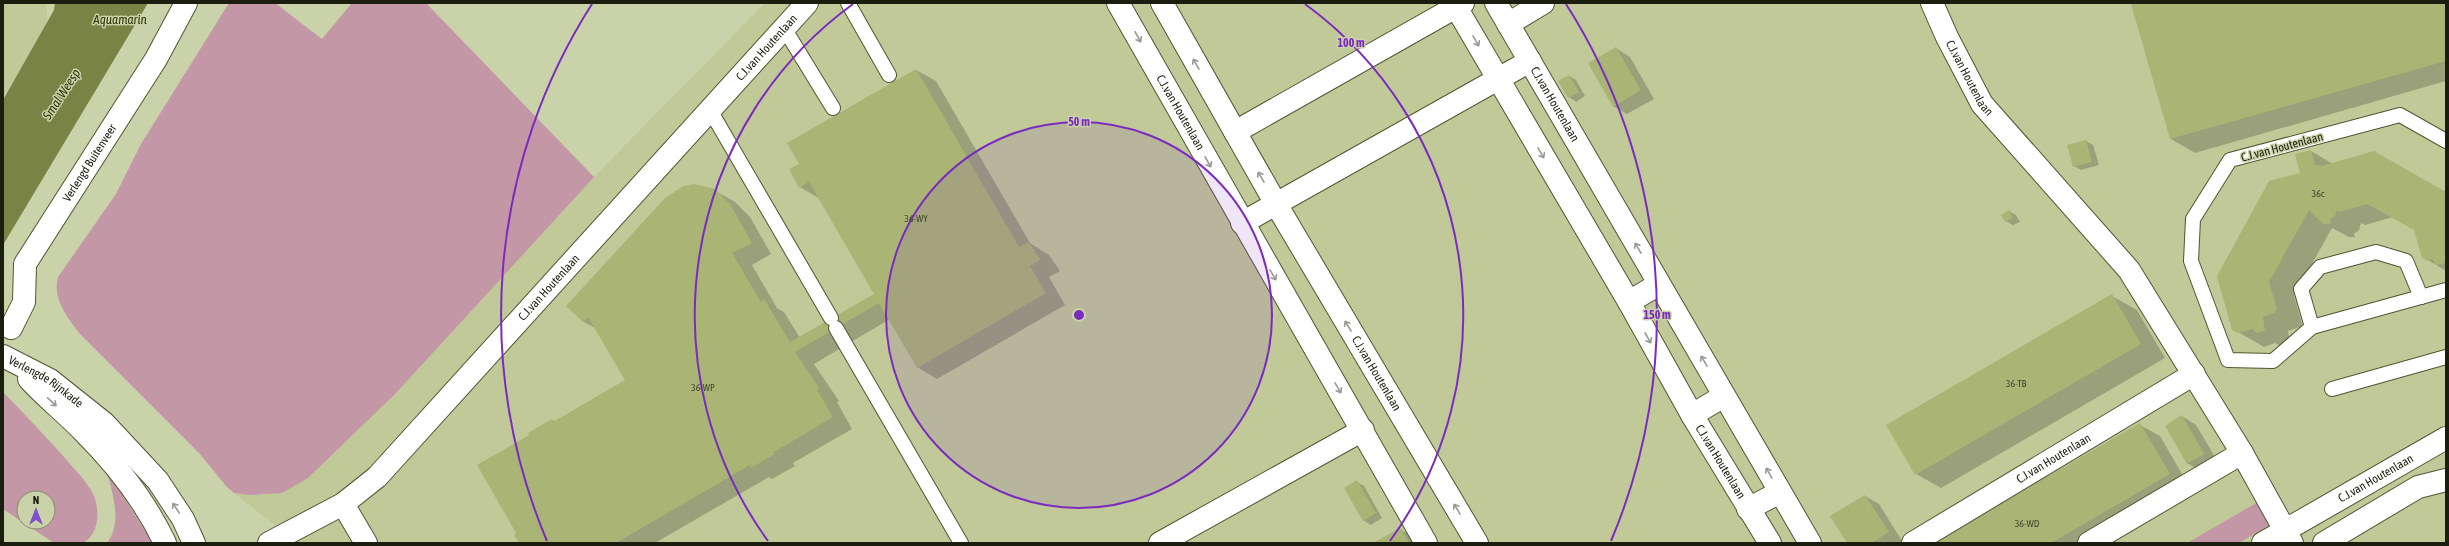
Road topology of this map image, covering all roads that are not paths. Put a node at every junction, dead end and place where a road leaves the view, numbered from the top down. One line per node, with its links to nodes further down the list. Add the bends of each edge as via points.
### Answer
1 (186, 3): 26 (street, Verlengd Buitenveer, via 156,59 25,264 24,302)
2 (807, 3): 11 (street, C.J.van Houtenlaan)
3 (848, 3): 13 (lane)
4 (1118, 3): 20 (street, C.J.van Houtenlaan, one-way to 20)
5 (1162, 3): 17 (street, C.J.van Houtenlaan, one-way to 5)
6 (1496, 3): 10 (street, C.J.van Houtenlaan)
7 (1543, 3): 10 (street)
8 (1932, 3): 29 (street, C.J.van Houtenlaan, via 1982,104 2129,270)
9 (1459, 5): 14 (street, C.J.van Houtenlaan, one-way to 14); 17 (street, C.J.van Houtenlaan)
10 (1508, 24): 12 (street, C.J.van Houtenlaan)
11 (784, 28): 15 (lane); 16 (street, C.J.van Houtenlaan)
12 (1530, 61): 14 (street, C.J.van Houtenlaan); 21 (street, C.J.van Houtenlaan, one-way to 12)
13 (889, 75)
14 (1498, 79): 19 (street, C.J.van Houtenlaan); 24 (street, C.J.van Houtenlaan, one-way to 24)
15 (833, 108)
16 (710, 110): 38 (street, C.J.van Houtenlaan, via 377,478); 45 (lane)
17 (1235, 132): 19 (street, C.J.van Houtenlaan, one-way to 17)
18 (2446, 141): 25 (lane, C.J.van Houtenlaan, via 2400,115 2230,160 2193,220 2192,262 2228,360 2273,361)
19 (1276, 204): 20 (street, C.J.van Houtenlaan); 48 (street, C.J.van Houtenlaan, one-way to 19)
20 (1242, 223): 33 (street, C.J.van Houtenlaan, one-way to 33)
21 (1659, 284): 24 (street); 31 (street, C.J.van Houtenlaan, one-way to 21)
22 (2446, 290): 23 (lane, C.J.van Houtenlaan)
23 (2421, 298): 25 (lane, C.J.van Houtenlaan); 25 (lane, via 2406,261 2376,252 2320,267 2301,289)
24 (1628, 302): 32 (street, C.J.van Houtenlaan, one-way to 32)
25 (2312, 327)
26 (11, 328)
27 (2446, 357): 30 (lane)
28 (9, 360): 41 (street, Verlengde Rijnkade, one-way to 41, via 115,466 138,495); 42 (street, Verlengde Rijnkade, one-way to 28, via 183,520 158,481 104,423 50,380)
29 (2194, 374): 35 (street, C.J.van Houtenlaan); 51 (street, C.J.van Houtenlaan)
30 (2332, 389)
31 (1724, 396): 32 (street, C.J.van Houtenlaan); 37 (street, C.J.van Houtenlaan, one-way to 31)
32 (1692, 415): 39 (street, C.J.van Houtenlaan)
33 (1363, 430): 46 (street); 47 (street, C.J.van Houtenlaan)
34 (2446, 438): 40 (street, C.J.van Houtenlaan)
35 (2242, 454): 40 (street, C.J.van Houtenlaan); 52 (street)
36 (2446, 480): 54 (street, via 2418,487)
37 (1780, 492): 39 (street, C.J.van Houtenlaan); 50 (street, C.J.van Houtenlaan)
38 (343, 504): 43 (street, C.J.van Houtenlaan); 44 (street)
39 (1748, 509): 49 (street, C.J.van Houtenlaan)
40 (2288, 537): 53 (street, C.J.van Houtenlaan)
41 (165, 543)
42 (194, 543)
43 (268, 543)
44 (366, 543)
45 (961, 543)
46 (1160, 543)
47 (1426, 543)
48 (1477, 543)
49 (1770, 543)
50 (1810, 543)
51 (1913, 543)
52 (2089, 543)
53 (2263, 543)
54 (2324, 543)

